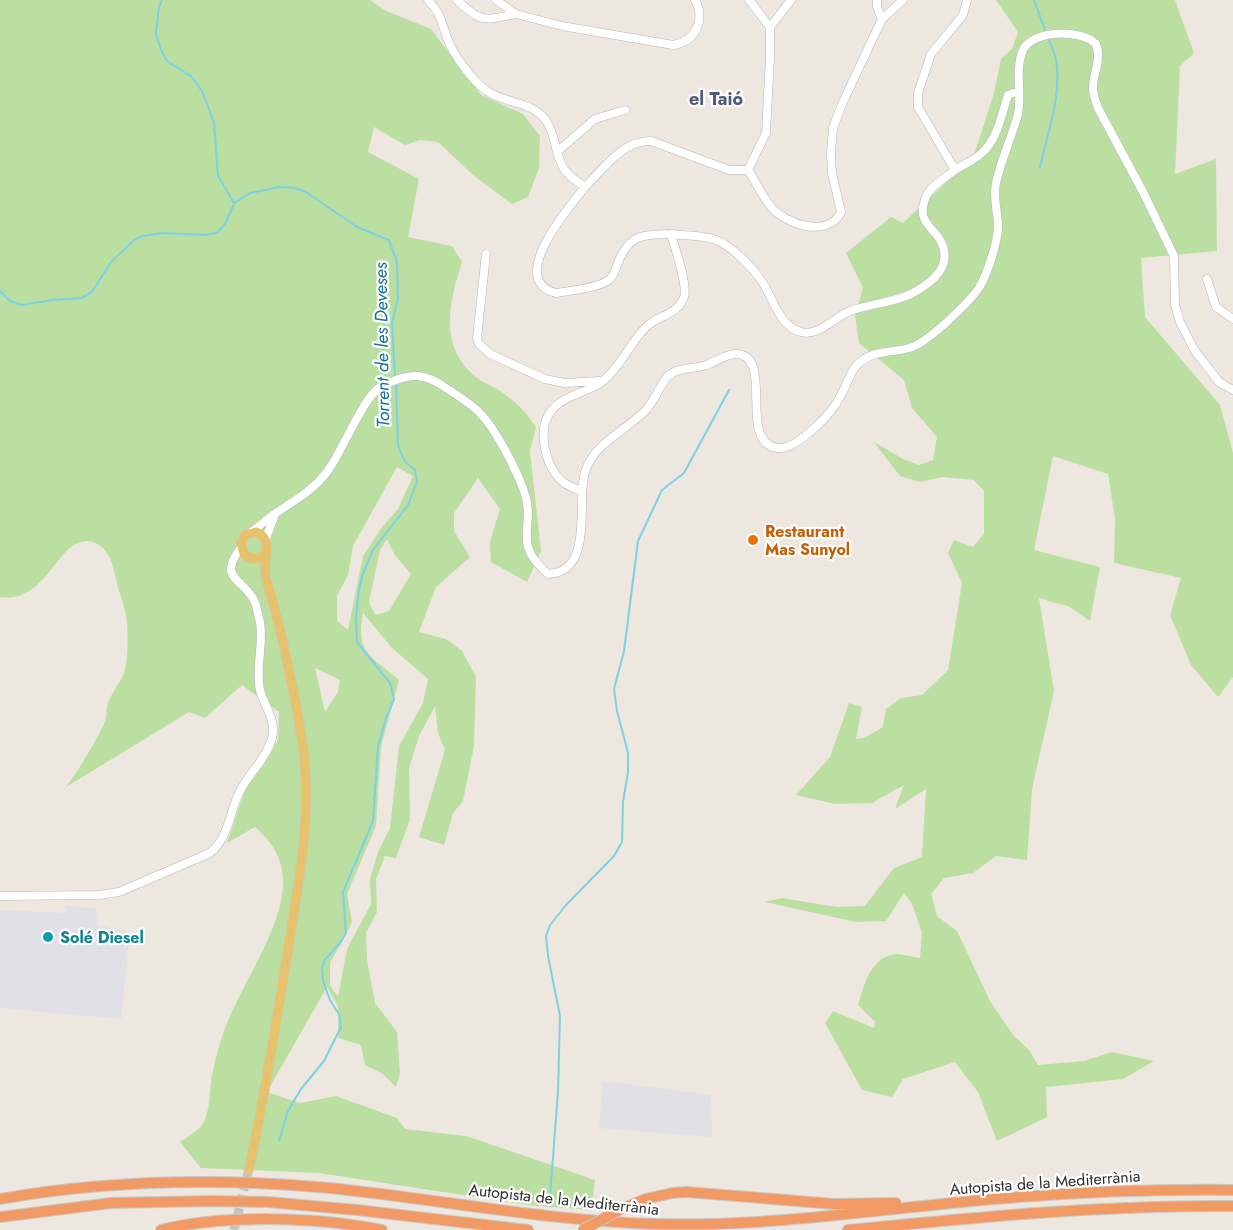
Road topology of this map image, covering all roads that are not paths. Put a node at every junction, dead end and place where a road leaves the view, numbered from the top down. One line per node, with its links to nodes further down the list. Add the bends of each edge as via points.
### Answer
1 (428, 0): 15 (street, via 440,14 449,43 485,91 538,112 547,121)
2 (458, 0): 10 (street, via 477,18)
3 (496, 0): 10 (street)
4 (694, 0): 10 (street, via 699,24 688,39 673,45)
5 (749, 0): 12 (street)
6 (791, 0): 12 (street)
7 (876, 0): 11 (street)
8 (903, 0): 11 (street)
9 (967, 0): 17 (street, via 963,15 931,54 918,93 918,106)
10 (516, 14)
11 (882, 19): 16 (street, via 833,128 832,173 840,207 838,217 827,225 812,228 787,218 772,208)
12 (770, 27): 16 (street, via 766,133)
13 (1019, 91): 17 (street, via 1008,95 988,146); 24 (street, via 1022,52 1032,40 1069,34 1084,35 1096,44 1099,60 1094,97 1174,256 1175,305 1180,322 1195,351 1219,382); 25 (street, via 1018,114 994,197 998,235 981,284 931,337 910,348 867,356 856,366 835,406 802,439 783,447 771,446 762,436 757,422 755,370 745,356 733,354 676,371 646,410 598,449 584,474)
14 (625, 110): 15 (street, via 595,119)
15 (558, 151): 18 (street, via 568,175)
16 (748, 170): 18 (street, via 729,170 651,141 639,141 626,147)
17 (955, 170): 19 (street, via 933,187 923,206 923,215 946,255 941,270 912,293 845,313 814,332 792,328 759,278 724,244)
18 (585, 187): 19 (street, via 550,232 543,250 537,272 548,291 556,294 609,280 633,241 642,235)
19 (671, 234): 23 (street, via 685,289 680,306 645,328)
20 (486, 254): 23 (street, via 478,344 490,354 545,379 565,383)
21 (1207, 279): 22 (street, via 1216,307)
22 (1233, 319)
23 (603, 381): 25 (street, via 556,405 546,418 544,444 553,468 563,482)
24 (1233, 390)
25 (582, 491): 26 (street, via 582,528 573,560 562,572 548,574 538,565 526,542 527,503 523,489 494,431 480,413 451,391 427,377 410,376 371,395 327,472 305,495)
26 (276, 514): 27 (street); 28 (street)
27 (252, 531): 28 (main road); 29 (main road, via 242,538)
28 (266, 538): 30 (main road)
29 (241, 547): 31 (main road); 32 (street, via 232,559)
30 (265, 554): 31 (main road); 33 (main road)
31 (250, 558): 32 (street, via 236,561); 33 (main road)
32 (231, 569): 34 (street, via 256,604 262,644 258,678 273,729 269,746 240,791 219,846 119,892)
33 (265, 576): 35 (main road, via 279,623 301,734 306,802 273,1049)
34 (0, 897)
35 (249, 1169)
36 (1233, 1190): 38 (highway, Autopista de la Mediterrània, via 1100,1191)
37 (0, 1198): 38 (highway, Autopista de la Mediterrània, via 141,1184 265,1185 363,1192 572,1218 690,1224 794,1220)
38 (972, 1201): 46 (highway, bridge, via 834,1204 672,1193 646,1198)
39 (1233, 1206): 47 (highway, Autopista de la Mediterrània, via 1084,1208)
40 (0, 1217): 45 (highway, Autopista de la Mediterrània, via 111,1203 268,1202)
41 (160, 1230): 44 (highway, via 195,1223 267,1220 338,1223)
42 (192, 1230): 43 (highway)
43 (333, 1230)
44 (382, 1230)
45 (528, 1230)
46 (583, 1230)
47 (848, 1230)

